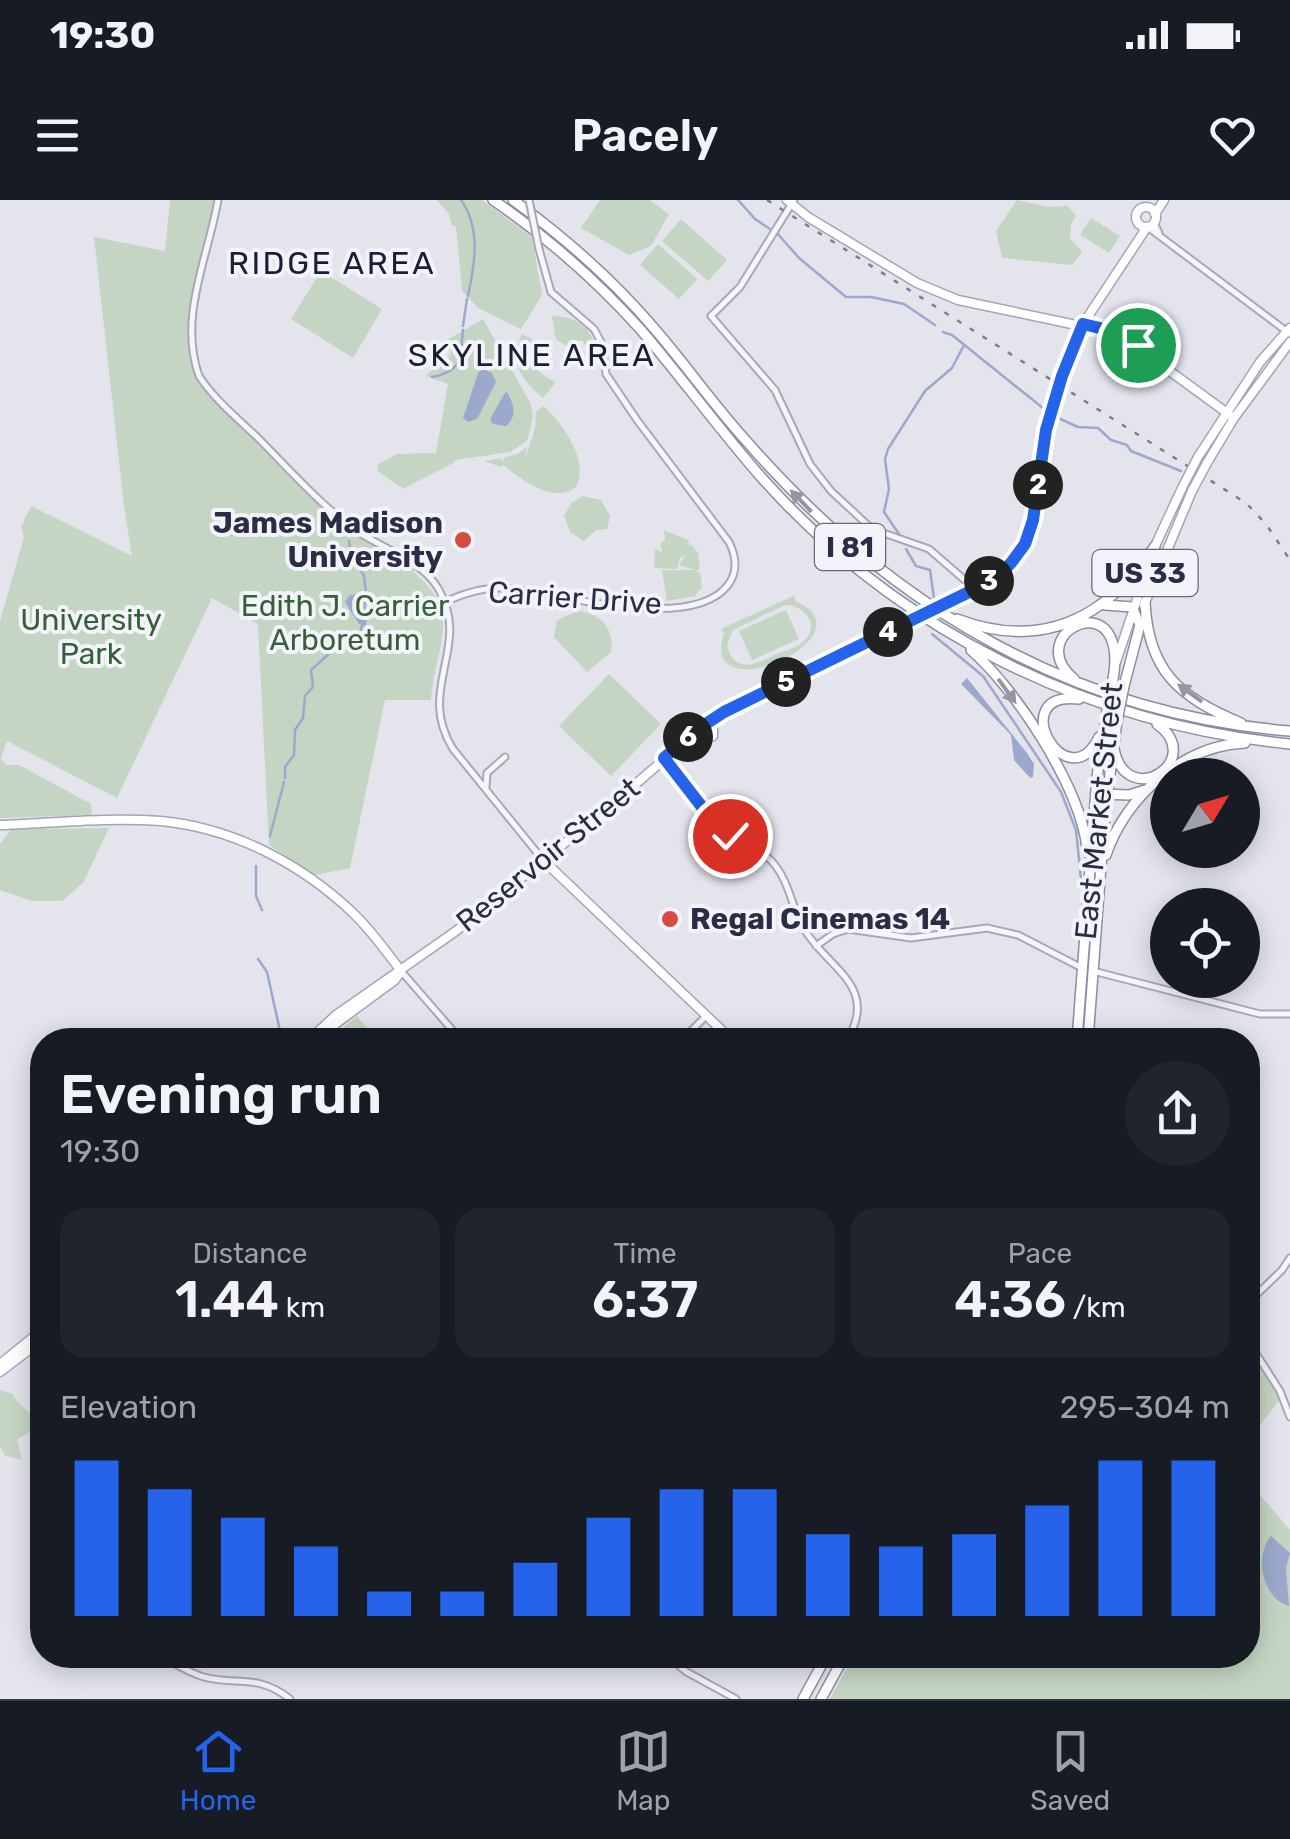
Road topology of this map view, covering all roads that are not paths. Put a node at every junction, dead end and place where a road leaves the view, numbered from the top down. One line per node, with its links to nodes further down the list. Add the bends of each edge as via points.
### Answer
1 (218, 200): 16 (street, via 192,323 198,376 327,508 421,570)
2 (493, 200): 22 (highway, I 81, via 620,308 825,542)
3 (513, 200): 20 (highway, I 81, one-way to 3, via 871,564 815,515 624,296)
4 (529, 200): 16 (street, Carrier Drive, bridge, via 550,290 597,333 606,373 728,542 734,572 713,597 658,608 504,588)
5 (1163, 200): 7 (main road, Reservoir Street)
6 (791, 201): 8 (main road, via 916,283 958,300); 15 (street, via 740,287 711,316 774,390 813,470 832,491 872,529 929,549)
7 (1148, 221): 8 (main road, Reservoir Street); 9 (street)
8 (1083, 324): 11 (main road, via 1129,339); 15 (main road, Reservoir Street, via 1046,430 1027,538 1003,572)
9 (1289, 331): 11 (main road, East Market Street / US 33)
10 (1290, 342): 12 (main road, East Market Street / US 33)
11 (1225, 412): 12 (main road); 13 (main road, East Market Street / US 33, bridge)
12 (1234, 418): 13 (main road, East Market Street / US 33, bridge)
13 (1187, 489): 14 (main road, East Market Street / US 33); 17 (main road, East Market Street / US 33)
14 (1155, 546): 18 (highway); 19 (main road, East Market Street / US 33)
15 (971, 591): 20 (main road, Reservoir Street)
16 (446, 602): 39 (street, via 452,636 439,712 448,740)
17 (1145, 602): 21 (main road, East Market Street / US 33); 29 (highway, one-way to 17, via 1223,715 1169,678 1150,647)
18 (1102, 606): 19 (highway); 20 (highway, via 1067,624 1016,632 979,627)
19 (1132, 607): 21 (highway); 23 (main road, East Market Street / US 33)
20 (944, 609): 24 (highway, I 81, via 1005,651); 26 (main road, Reservoir Street, bridge)
21 (1140, 624): 32 (highway, East Market Street / US 33, bridge)
22 (936, 626): 25 (highway, I 81); 44 (highway, one-way to 44, via 990,668 1061,771 1082,818)
23 (1116, 662): 24 (highway, via 1115,644 1100,626 1069,630 1058,657); 28 (highway, East Market Street / US 33, bridge)
24 (1080, 684): 29 (highway, I 81, via 1185,716)
25 (1096, 702): 27 (highway, I 81); 28 (highway, via 1069,698 1053,704 1044,736 1056,752 1075,756 1090,750)
26 (722, 714): 31 (main road, Reservoir Street); 31 (main road, via 713,736)
27 (1146, 718): 32 (highway, via 1172,739 1172,758 1161,773 1142,779 1127,774); 33 (highway, I 81)
28 (1105, 720): 40 (highway, East Market Street / US 33)
29 (1278, 730): 30 (highway, I 81)
30 (1290, 731)
31 (688, 737): 35 (main road, Reservoir Street)
32 (1113, 743): 40 (highway, East Market Street / US 33)
33 (1289, 744): 36 (highway, via 1241,743)
34 (505, 757): 39 (street, via 487,773)
35 (664, 758): 42 (main road, Reservoir Street); 45 (street, via 716,825 773,862)
36 (1190, 758)
37 (1150, 788): 40 (highway)
38 (1150, 789): 43 (highway, via 1122,821)
39 (487, 790): 42 (street)
40 (1101, 794): 43 (highway, East Market Street / US 33); 44 (highway, East Market Street / US 33)
41 (0, 825): 47 (main road, via 152,820 232,837 289,865 342,903)
42 (542, 860): 47 (main road, Reservoir Street); 50 (main road)
43 (1102, 867): 48 (highway, East Market Street / US 33)
44 (1088, 878): 46 (highway, East Market Street / US 33)
45 (816, 946): 46 (street, via 846,929 914,938 987,928 1018,935); 56 (street, via 854,990)
46 (1082, 968): 48 (street); 57 (highway, East Market Street / US 33)
47 (402, 971): 51 (main road, Reservoir Street); 52 (main road, Reservoir Street); 53 (street)
48 (1094, 972): 49 (street, via 1260,1014); 58 (highway, East Market Street / US 33)
49 (1290, 1014)
50 (706, 1016): 54 (street); 55 (main road)
51 (322, 1028)
52 (333, 1028)
53 (451, 1028)
54 (694, 1028)
55 (719, 1028)
56 (851, 1028)
57 (1078, 1028)
58 (1089, 1028)
59 (1290, 1258): 60 (street)
60 (1260, 1291)
61 (30, 1345): 64 (main road)
62 (30, 1347): 65 (main road)
63 (1260, 1360): 66 (street)
64 (0, 1364)
65 (0, 1372)
66 (1290, 1416)
67 (185, 1668): 71 (street, via 206,1678 255,1682)
68 (680, 1668): 72 (street)
69 (819, 1668): 73 (highway)
70 (838, 1668): 74 (highway)
71 (290, 1699)
72 (736, 1699)
73 (803, 1699)
74 (822, 1699)

